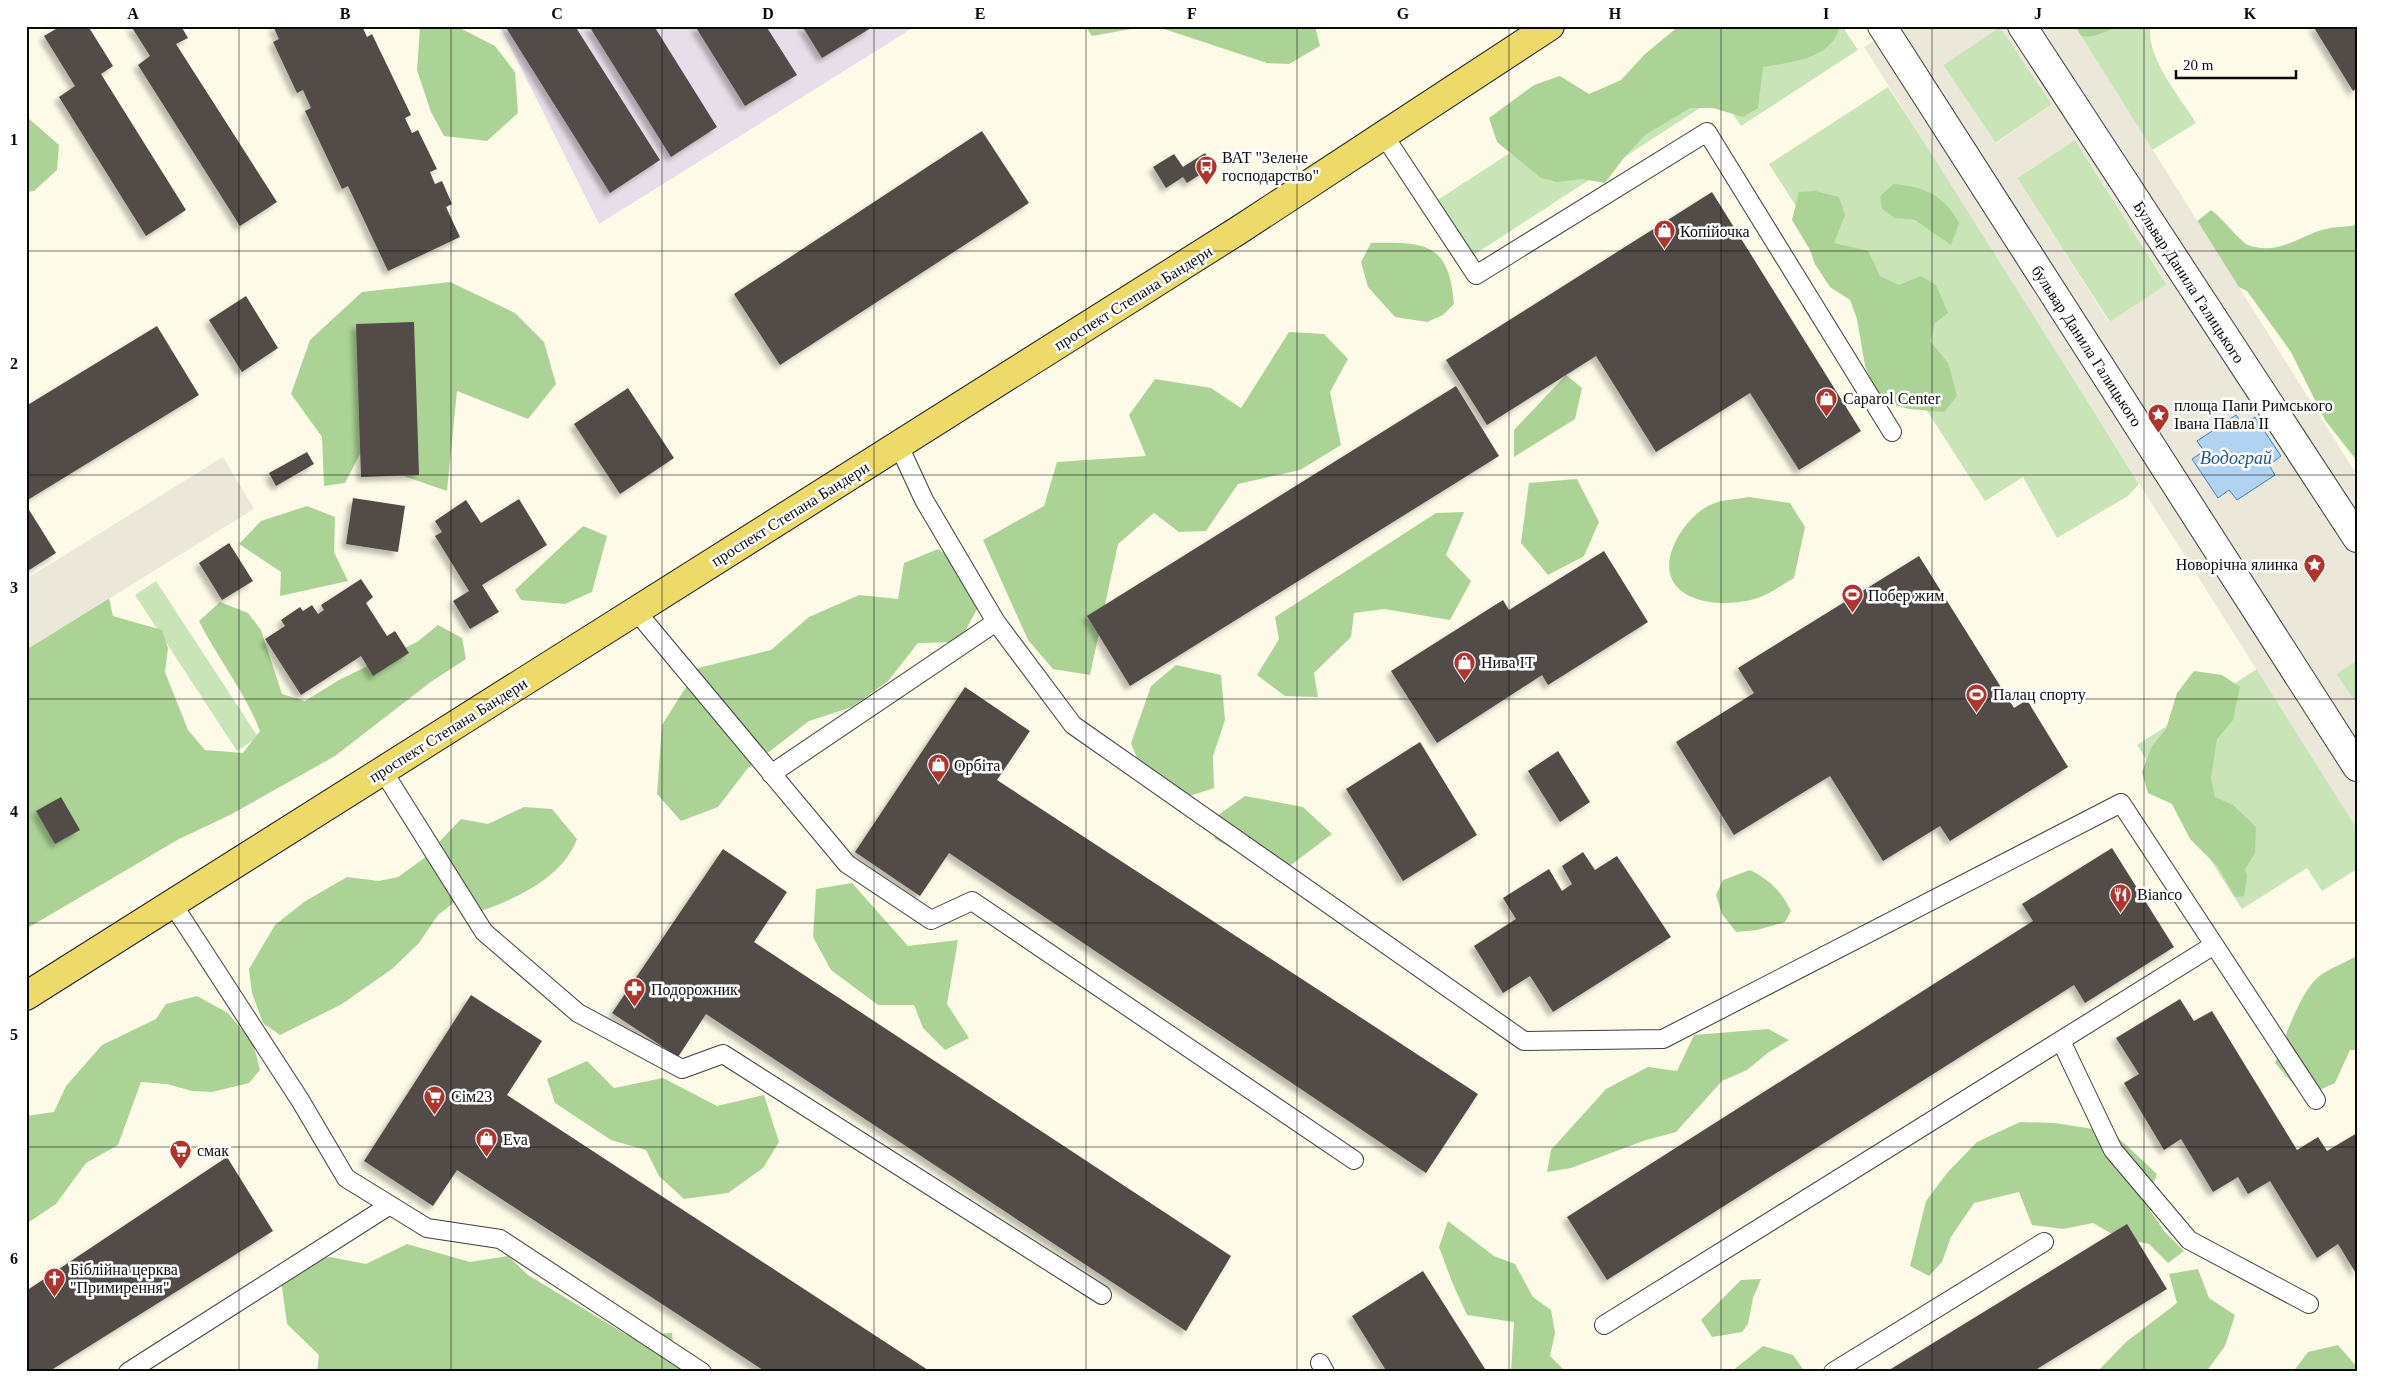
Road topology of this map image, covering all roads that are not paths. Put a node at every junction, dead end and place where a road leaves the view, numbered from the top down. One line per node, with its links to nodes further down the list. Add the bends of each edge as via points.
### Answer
1 (1550, 26): 4 (main road, проспект Степана Бандери)
2 (1882, 26): 10 (street, бульвар Данила Галицького)
3 (2022, 26): 7 (street, Бульвар Данила Галицького)
4 (1383, 134): 5 (lane, via 1476,275 1707,132); 6 (main road, проспект Степана Бандери, via 1239,230)
5 (1892, 432)
6 (899, 446): 8 (main road, проспект Степана Бандери); 9 (lane, via 924,500)
7 (2357, 538)
8 (636, 611): 11 (main road, проспект Степана Бандери); 12 (lane)
9 (996, 622): 12 (lane); 14 (lane, via 1073,725 1524,1041 1663,1039 2121,803)
10 (2357, 767)
11 (383, 770): 13 (main road, проспект Степана Бандери); 21 (lane, via 484,932 578,1013 682,1069 723,1054)
12 (771, 774): 18 (lane, via 847,864 931,920 972,901)
13 (172, 903): 15 (main road, проспект Степана Бандери); 19 (lane, via 300,1100 346,1178)
14 (2214, 945): 16 (lane); 17 (lane)
15 (26, 996)
16 (2061, 1041): 22 (lane, via 2112,1150 2189,1240); 23 (lane)
17 (2316, 1100)
18 (1354, 1160)
19 (390, 1205): 24 (lane); 25 (lane, via 427,1228 500,1239)
20 (2044, 1242): 26 (lane)
21 (1102, 1295)
22 (2309, 1304)
23 (1604, 1325)
24 (128, 1372)
25 (702, 1372)
26 (1833, 1372)

